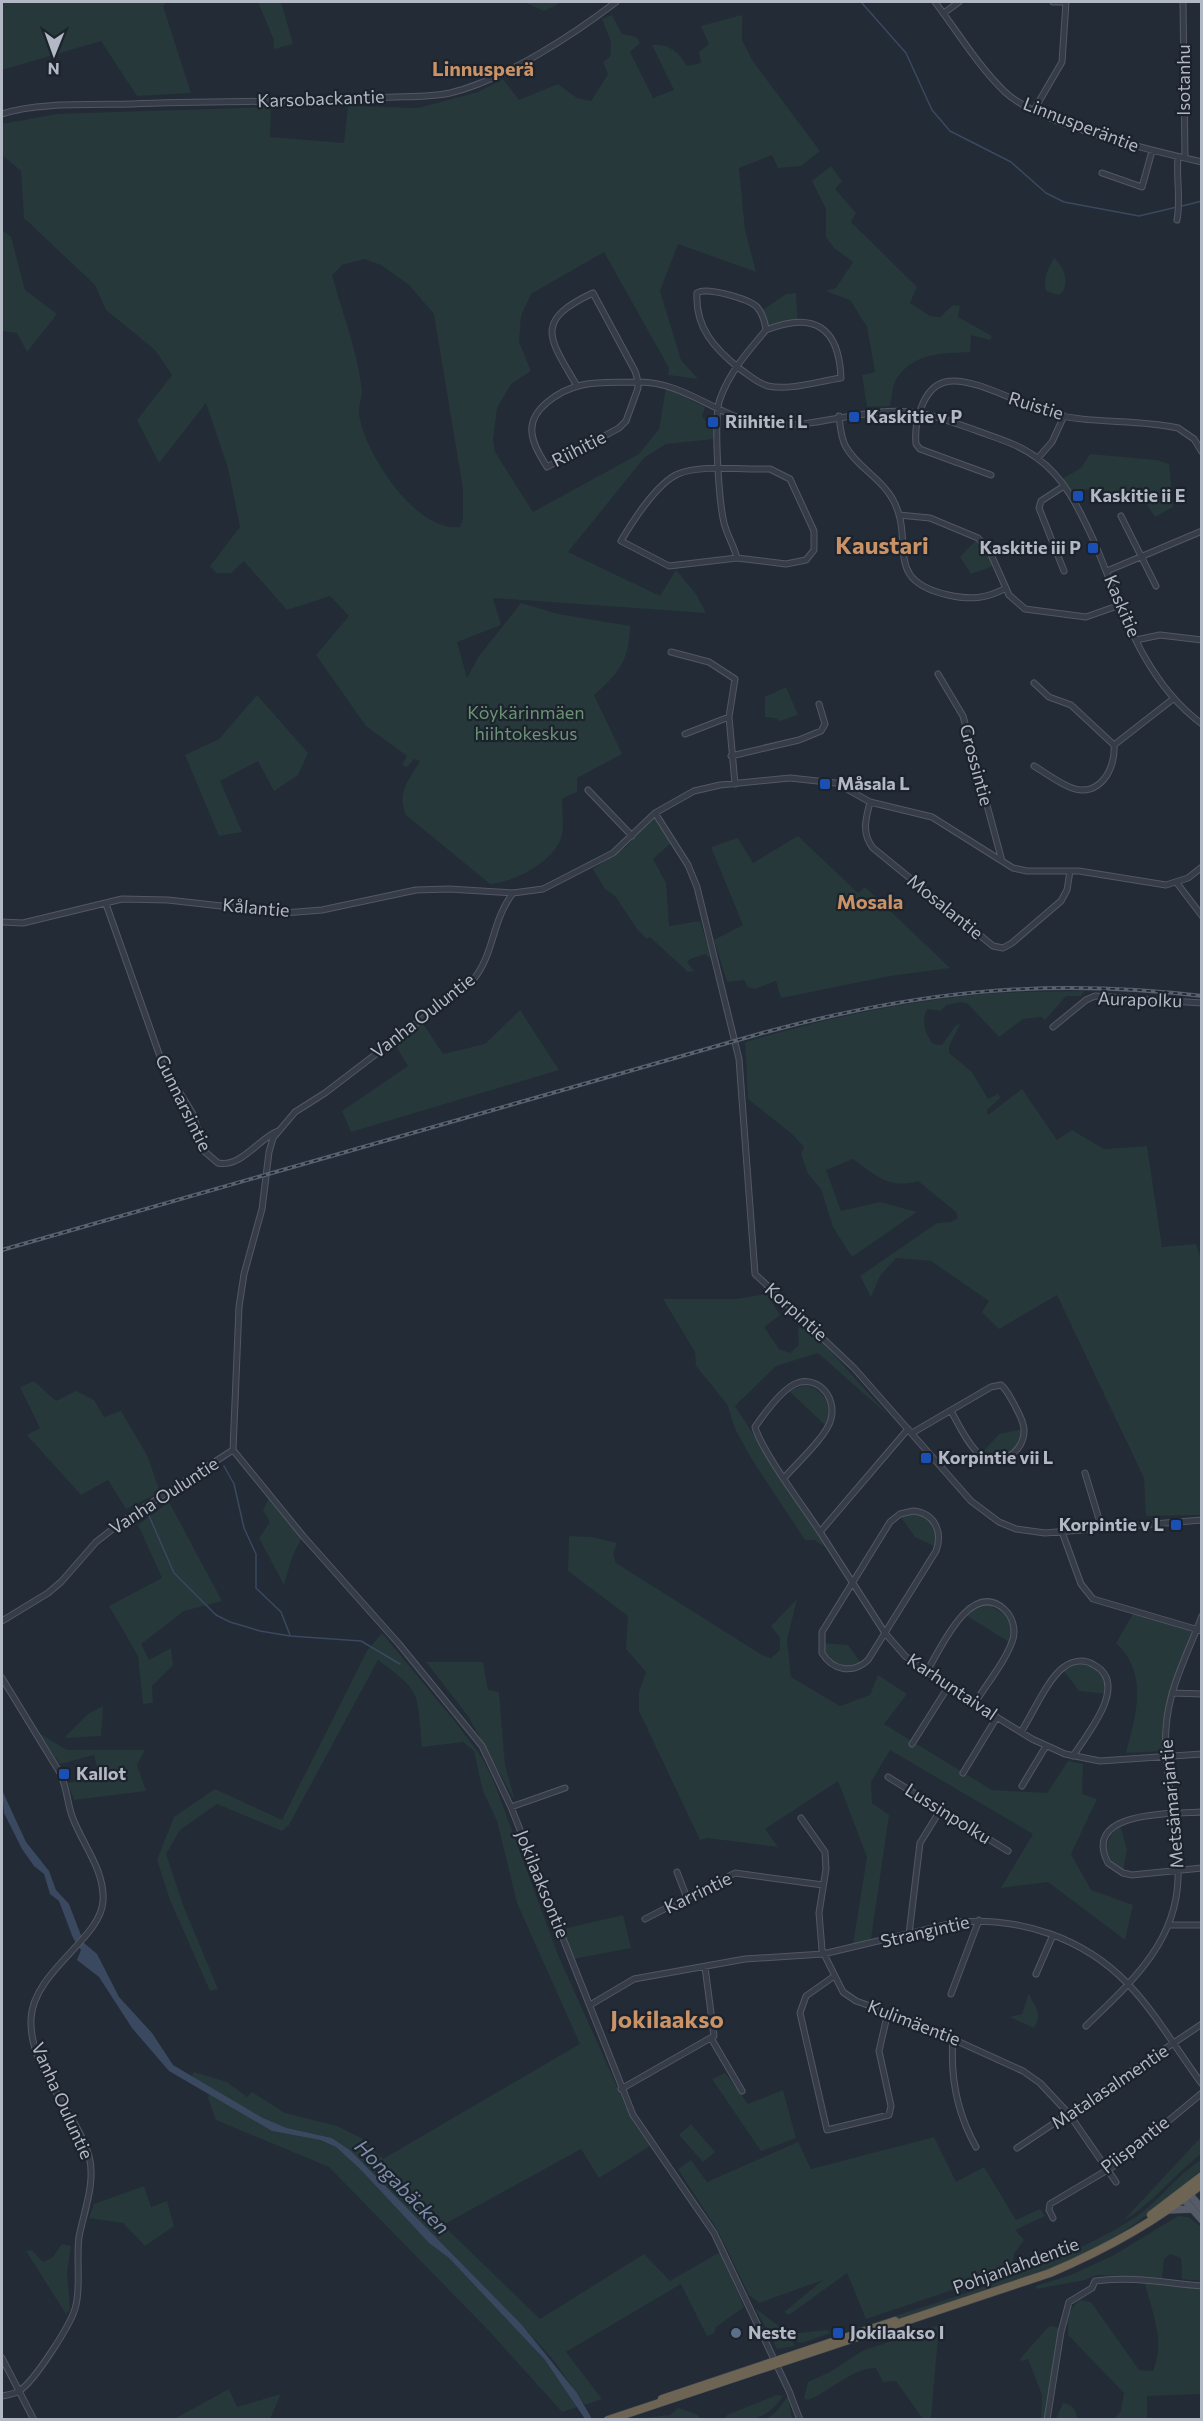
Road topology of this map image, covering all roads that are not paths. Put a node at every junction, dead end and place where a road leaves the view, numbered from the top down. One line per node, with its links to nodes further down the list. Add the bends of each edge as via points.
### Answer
1 (616, 2): 9 (street, Karsobackantie, via 581,30 500,73 449,93 336,100 98,105)
2 (935, 2): 7 (street, Linnusperäntie)
3 (959, 2): 7 (street)
4 (1053, 2): 5 (street)
5 (1066, 2): 8 (street, via 1062,62)
6 (1183, 2): 12 (street, Isotanhu)
7 (944, 13): 8 (street, Linnusperäntie, via 1005,93)
8 (1034, 110): 10 (street, Linnusperäntie)
9 (2, 114)
10 (1152, 151): 11 (street, Linnusperäntie); 14 (street, via 1142,187)
11 (1178, 157): 12 (street, Linnusperäntie); 15 (street)
12 (1185, 158): 13 (street, Linnusperäntie)
13 (1202, 162)
14 (1101, 173)
15 (1178, 220)
16 (766, 330): 17 (street); 17 (street, via 753,304 699,291 698,304 707,338); 17 (street, via 806,322 823,327 835,342 841,378 769,386)
17 (738, 367): 20 (street, via 725,386)
18 (638, 382): 19 (street, Riihitie); 19 (street, via 593,293 563,309 554,321 555,347); 19 (street, Riihitie, via 626,421 619,428 547,467 533,439 533,419 544,404); 20 (street, Riihitie, via 676,389)
19 (577, 386)
20 (718, 409): 22 (street, Kaskitie, via 769,425); 26 (street)
21 (920, 415): 22 (street, Kaskitie, via 885,411); 23 (street, Ruistie, via 929,392 945,382 958,381); 25 (street, Kaskitie, via 997,438); 27 (street, via 917,447)
22 (839, 416): 29 (street, via 847,449 886,490)
23 (1064, 416): 24 (street, Ruistie, via 1178,428 1194,439); 25 (street, via 1052,442)
24 (1202, 452)
25 (1038, 459): 28 (street, Kaskitie)
26 (720, 470): 33 (street, via 724,522); 33 (street, via 770,469 783,474 793,484 814,531 814,550 800,563); 33 (street, via 687,471 673,477 657,491 621,541 669,566)
27 (991, 475)
28 (1064, 486): 34 (street, via 1041,501 1039,508); 35 (street, Kaskitie)
29 (899, 515): 37 (street, via 930,518 978,538 990,550); 37 (street, via 907,568 920,586 974,598)
30 (1121, 516): 32 (street)
31 (1202, 531): 32 (street)
32 (1143, 555): 35 (street); 36 (street)
33 (737, 558)
34 (1064, 571)
35 (1107, 571): 38 (street, Kaskitie)
36 (1155, 586)
37 (1006, 588): 38 (street, via 1025,609 1066,616 1091,617)
38 (1120, 605): 39 (street, Kaskitie)
39 (1136, 640): 40 (street, via 1160,634); 44 (street, Kaskitie)
40 (1202, 640)
41 (671, 652): 46 (street, via 709,662 735,679)
42 (938, 674): 57 (street, Grossintie, via 963,716)
43 (1034, 683): 49 (street, via 1049,697 1071,705)
44 (1173, 699): 47 (street, Kaskitie); 49 (street)
45 (819, 704): 50 (street, via 825,724 821,731 800,740)
46 (729, 717): 48 (street); 50 (street)
47 (1202, 724)
48 (685, 734)
49 (1114, 745): 51 (street, via 1108,776 1095,788 1071,788)
50 (731, 756): 52 (street)
51 (1034, 766)
52 (735, 784): 54 (street, via 790,778 826,780); 55 (street, via 694,791)
53 (588, 790): 56 (street)
54 (870, 802): 57 (street, via 932,817); 59 (street, Mosalantie, via 866,834 873,848 993,946 1003,948 1012,943 1061,900)
55 (655, 813): 56 (street); 69 (street, Korpintie, via 688,865 697,887 733,1027 739,1059 755,1274 826,1340)
56 (632, 836): 61 (street, via 613,853 559,883)
57 (1002, 862): 59 (street, via 1027,871)
58 (1202, 867): 60 (street)
59 (1070, 871): 60 (street, via 1154,885)
60 (1178, 883): 63 (street)
61 (513, 893): 62 (street, Kålantie, via 416,890 322,910 284,913 168,900 122,899); 67 (street, Vanha Ouluntie, via 501,909 488,955 473,980 295,1112)
62 (106, 904): 64 (street, Kålantie, via 23,923); 67 (street, Gunnarsintie, via 163,1065 193,1114 204,1151 218,1163 232,1163 265,1136)
63 (1202, 916)
64 (2, 922)
65 (1202, 1003): 66 (street, Aurapolku, via 1095,996)
66 (1053, 1027)
67 (278, 1131): 70 (street, Vanha Ouluntie, via 269,1152 262,1209 239,1307)
68 (951, 1411): 68 (street, via 1001,1385 1024,1426 1020,1445 1007,1458 990,1460 977,1453); 69 (street)
69 (910, 1431): 75 (street); 76 (street, Korpintie, via 970,1501 989,1516 1016,1530)
70 (233, 1450): 79 (street, Vanha Ouluntie, via 123,1521 96,1542 48,1593); 99 (street, Jokilaaksontie, via 472,1731 498,1774)
71 (1085, 1473): 74 (street)
72 (784, 1477): 72 (street, Karhuntaival, via 756,1427 790,1387 803,1382 816,1384 831,1400 830,1421); 75 (street, Karhuntaival)
73 (1202, 1520): 74 (street, Korpintie)
74 (1102, 1529): 76 (street, Korpintie)
75 (820, 1532): 77 (street, Karhuntaival)
76 (1062, 1532): 80 (street, via 1081,1584 1093,1599)
77 (853, 1581): 81 (street, Karhuntaival); 81 (street, via 822,1632 820,1645 825,1657 838,1668 856,1668 868,1660); 81 (street, via 897,1516 914,1511 933,1520 939,1534 936,1551)
78 (1202, 1616): 80 (street, Metsämarjantie)
79 (2, 1621)
80 (1199, 1630): 85 (street, Metsämarjantie)
81 (885, 1633): 82 (street, Karhuntaival)
82 (926, 1673): 84 (street, Karhuntaival); 87 (street, via 968,1608 984,1602 1000,1606 1012,1619 1013,1636)
83 (2, 1678): 150 (street, Vanha Ouluntie, via 60,1773 71,1813 103,1881 102,1909 96,1923 43,1987 31,2017 41,2062 89,2158 91,2178 76,2256 77,2304 40,2368)
84 (948, 1687): 87 (street, Karhuntaival); 90 (street)
85 (1172, 1693): 86 (street); 94 (street, Metsämarjantie, via 1166,1724)
86 (1202, 1694)
87 (975, 1703): 88 (street, Karhuntaival)
88 (997, 1717): 89 (street, Karhuntaival); 95 (street)
89 (1021, 1732): 91 (street, Karhuntaival); 93 (street, via 1059,1671 1074,1662 1091,1663 1106,1677 1109,1693)
90 (912, 1744)
91 (1046, 1746): 93 (street, Karhuntaival); 97 (street)
92 (1202, 1754): 94 (street, Karhuntaival)
93 (1073, 1756): 94 (street, Karhuntaival, via 1113,1761)
94 (1167, 1756): 102 (street, Metsämarjantie)
95 (963, 1773)
96 (888, 1777): 100 (street, Lussinpolku)
97 (1022, 1786)
98 (565, 1788): 99 (street)
99 (511, 1807): 122 (street, Jokilaaksontie)
100 (941, 1809): 104 (street, Lussinpolku); 114 (street, via 920,1843)
101 (1202, 1812): 102 (street)
102 (1172, 1815): 106 (street, Metsämarjantie); 106 (street, via 1120,1821 1107,1834 1104,1852 1113,1867 1127,1874)
103 (801, 1818): 108 (street, Kulimäentie, via 825,1852)
104 (1008, 1851)
105 (1202, 1868): 106 (street)
106 (1177, 1870): 112 (street, Metsämarjantie, via 1176,1899)
107 (677, 1872): 109 (street)
108 (823, 1885): 109 (street, Karrintie, via 735,1873); 116 (street, Kulimäentie, via 819,1913)
109 (687, 1898): 110 (street, Karrintie)
110 (645, 1919)
111 (979, 1920): 114 (street, Strangintie); 115 (street, Strangintie, via 1024,1925); 121 (street)
112 (1169, 1924): 113 (street); 120 (street, Metsämarjantie, via 1155,1952)
113 (1202, 1925)
114 (909, 1934): 116 (street, Strangintie)
115 (1053, 1935): 118 (street); 120 (street, Strangintie, via 1090,1953)
116 (823, 1954): 117 (street, Strangintie, via 771,1956); 119 (street, Kulimäentie)
117 (705, 1967): 122 (street, Strangintie, via 634,1979); 126 (street, via 716,2031)
118 (1036, 1974)
119 (833, 1977): 123 (street, Kulimäentie, via 850,1997); 123 (street, via 806,1996 800,2013 827,2130 889,2115 891,2106 879,2051)
120 (1128, 1984): 125 (street, Metsämarjantie); 128 (street, Strangintie)
121 (951, 1994)
122 (590, 2006): 130 (street, Jokilaaksontie)
123 (888, 2012): 127 (street, Kulimäentie)
124 (1202, 2024): 128 (street, Matalasalmentie)
125 (1086, 2026)
126 (711, 2038): 130 (street); 131 (street)
127 (953, 2038): 133 (street, Kulimäentie, via 1023,2071); 134 (street, via 952,2064 959,2108)
128 (1172, 2045): 129 (street, Strangintie); 133 (street, Matalasalmentie)
129 (1202, 2084)
130 (621, 2090): 149 (street, Jokilaaksontie, via 646,2137 714,2234)
131 (742, 2091)
132 (1202, 2093): 136 (street, Piispantie)
133 (1069, 2114): 135 (street, Matalasalmentie); 136 (street, Kulimäentie)
134 (976, 2146)
135 (1017, 2148)
136 (1107, 2169): 138 (street, Kulimäentie); 144 (street, Piispantie, via 1050,2204)
137 (1202, 2176): 140 (highway)
138 (1116, 2182)
139 (1202, 2184): 140 (highway)
140 (1185, 2194): 141 (main road); 142 (main road); 143 (highway, Pohjanlahdentie); 146 (highway, Pohjanlahdentie)
141 (1192, 2209): 143 (main road); 145 (main road)
142 (1202, 2209)
143 (1168, 2210): 146 (highway, Pohjanlahdentie)
144 (1053, 2218)
145 (1202, 2220)
146 (1117, 2240): 149 (highway, Pohjanlahdentie, via 1050,2273)
147 (1202, 2286): 155 (street, via 1102,2280 1095,2281 1092,2288 1069,2302)
148 (2, 2358): 150 (street)
149 (775, 2362): 153 (highway, Pohjanlahdentie, via 672,2394); 154 (street, Jokilaaksontie)
150 (19, 2391): 151 (street); 152 (street)
151 (2, 2396)
152 (34, 2420)
153 (608, 2420)
154 (800, 2420)
155 (1047, 2420)

